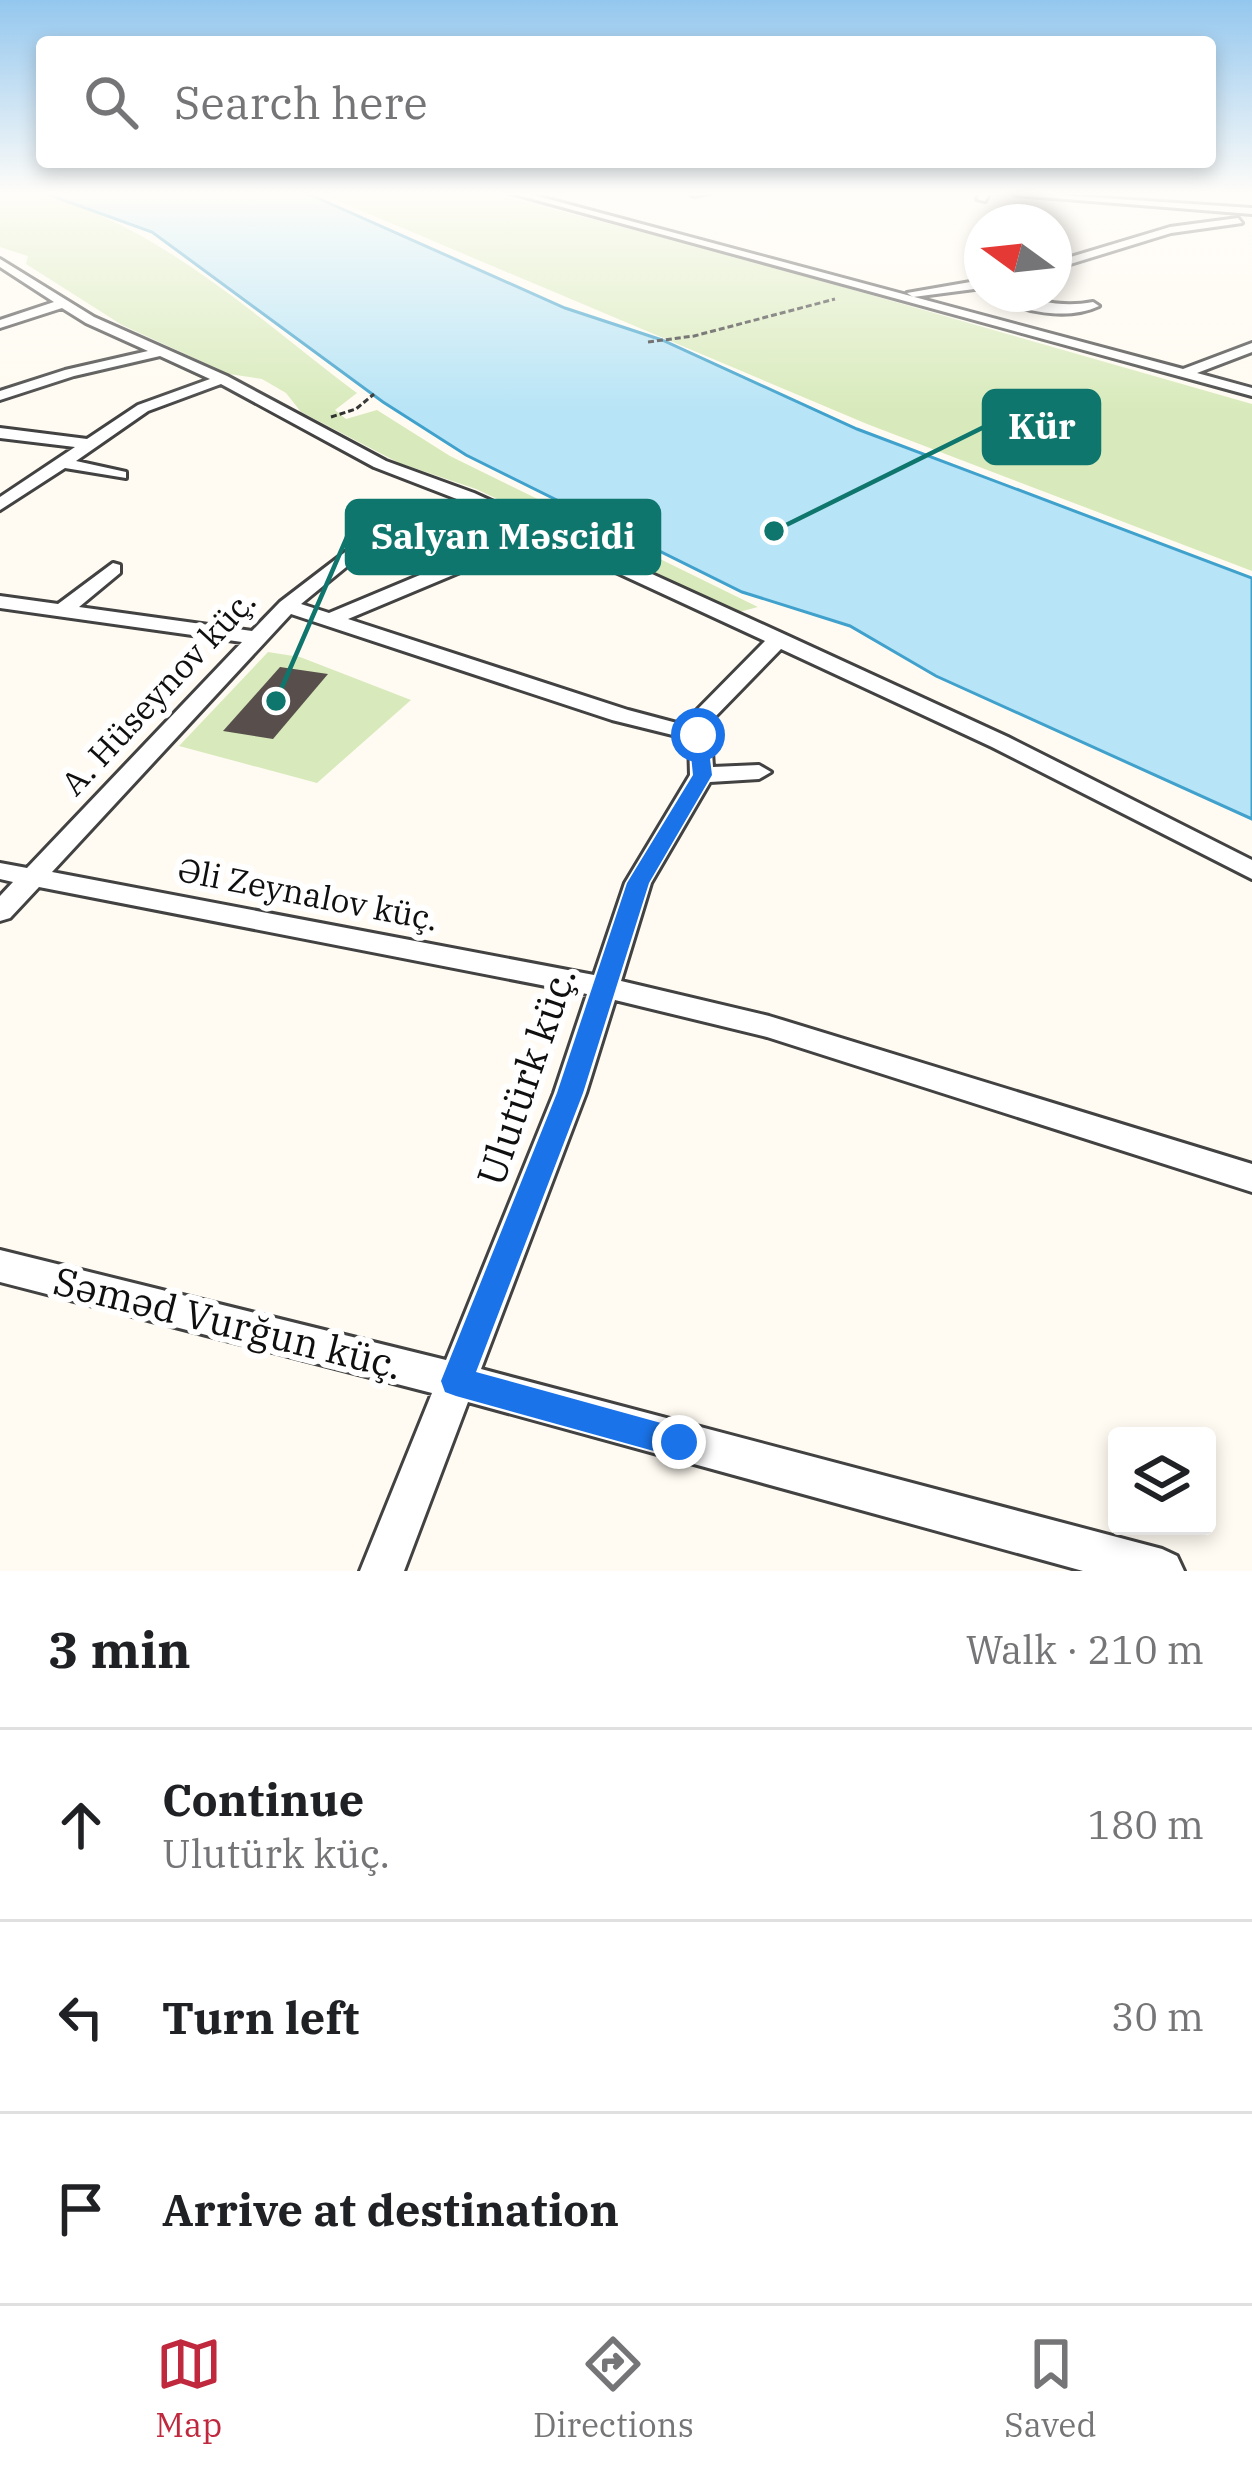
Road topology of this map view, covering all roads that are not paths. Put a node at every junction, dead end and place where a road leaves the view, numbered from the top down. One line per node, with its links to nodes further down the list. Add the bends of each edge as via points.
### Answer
1 (6, 265): 5 (street)
2 (789, 265): 4 (street)
3 (964, 288): 4 (street)
4 (903, 296): 11 (street)
5 (67, 302): 8 (street); 10 (street)
6 (1094, 306): 7 (street)
7 (1072, 310)
8 (0, 324)
9 (1252, 347): 11 (street)
10 (162, 352): 12 (street); 14 (street)
11 (1185, 373): 13 (street)
12 (222, 379): 16 (street, via 156,400); 28 (street, via 380,464)
13 (1252, 392)
14 (0, 396)
15 (0, 434): 16 (street)
16 (91, 444): 17 (street)
17 (63, 464): 18 (street); 19 (street)
18 (120, 475)
19 (0, 505)
20 (378, 532): 24 (street, A. Hüseynov küç.)
21 (470, 561): 26 (street)
22 (113, 569): 25 (street)
23 (0, 602): 25 (street)
24 (287, 606): 26 (street); 27 (street, A. Hüseynov küç.)
25 (62, 611): 27 (street)
26 (334, 618): 29 (street)
27 (256, 638): 34 (street, A. Hüseynov küç.)
28 (778, 639): 29 (street, via 711,703); 33 (street)
29 (698, 735): 31 (street)
30 (759, 772): 31 (street)
31 (702, 775): 36 (street, Ulutürk küç., via 638,883)
32 (0, 871): 34 (street, Əli Zeynalov küç.)
33 (1252, 871)
34 (33, 878): 35 (street, A. Hüseynov küç.); 36 (street, Əli Zeynalov küç.)
35 (0, 912)
36 (603, 987): 37 (street, Əli Zeynalov küç., via 769,1028); 39 (street, Ulutürk küç., via 570,1093)
37 (1252, 1178)
38 (0, 1266): 39 (street, Səməd Vurğun küç.)
39 (456, 1381): 40 (street, Ulutürk küç.); 41 (street, Səməd Vurğun küç.)
40 (382, 1571)
41 (1162, 1571)

